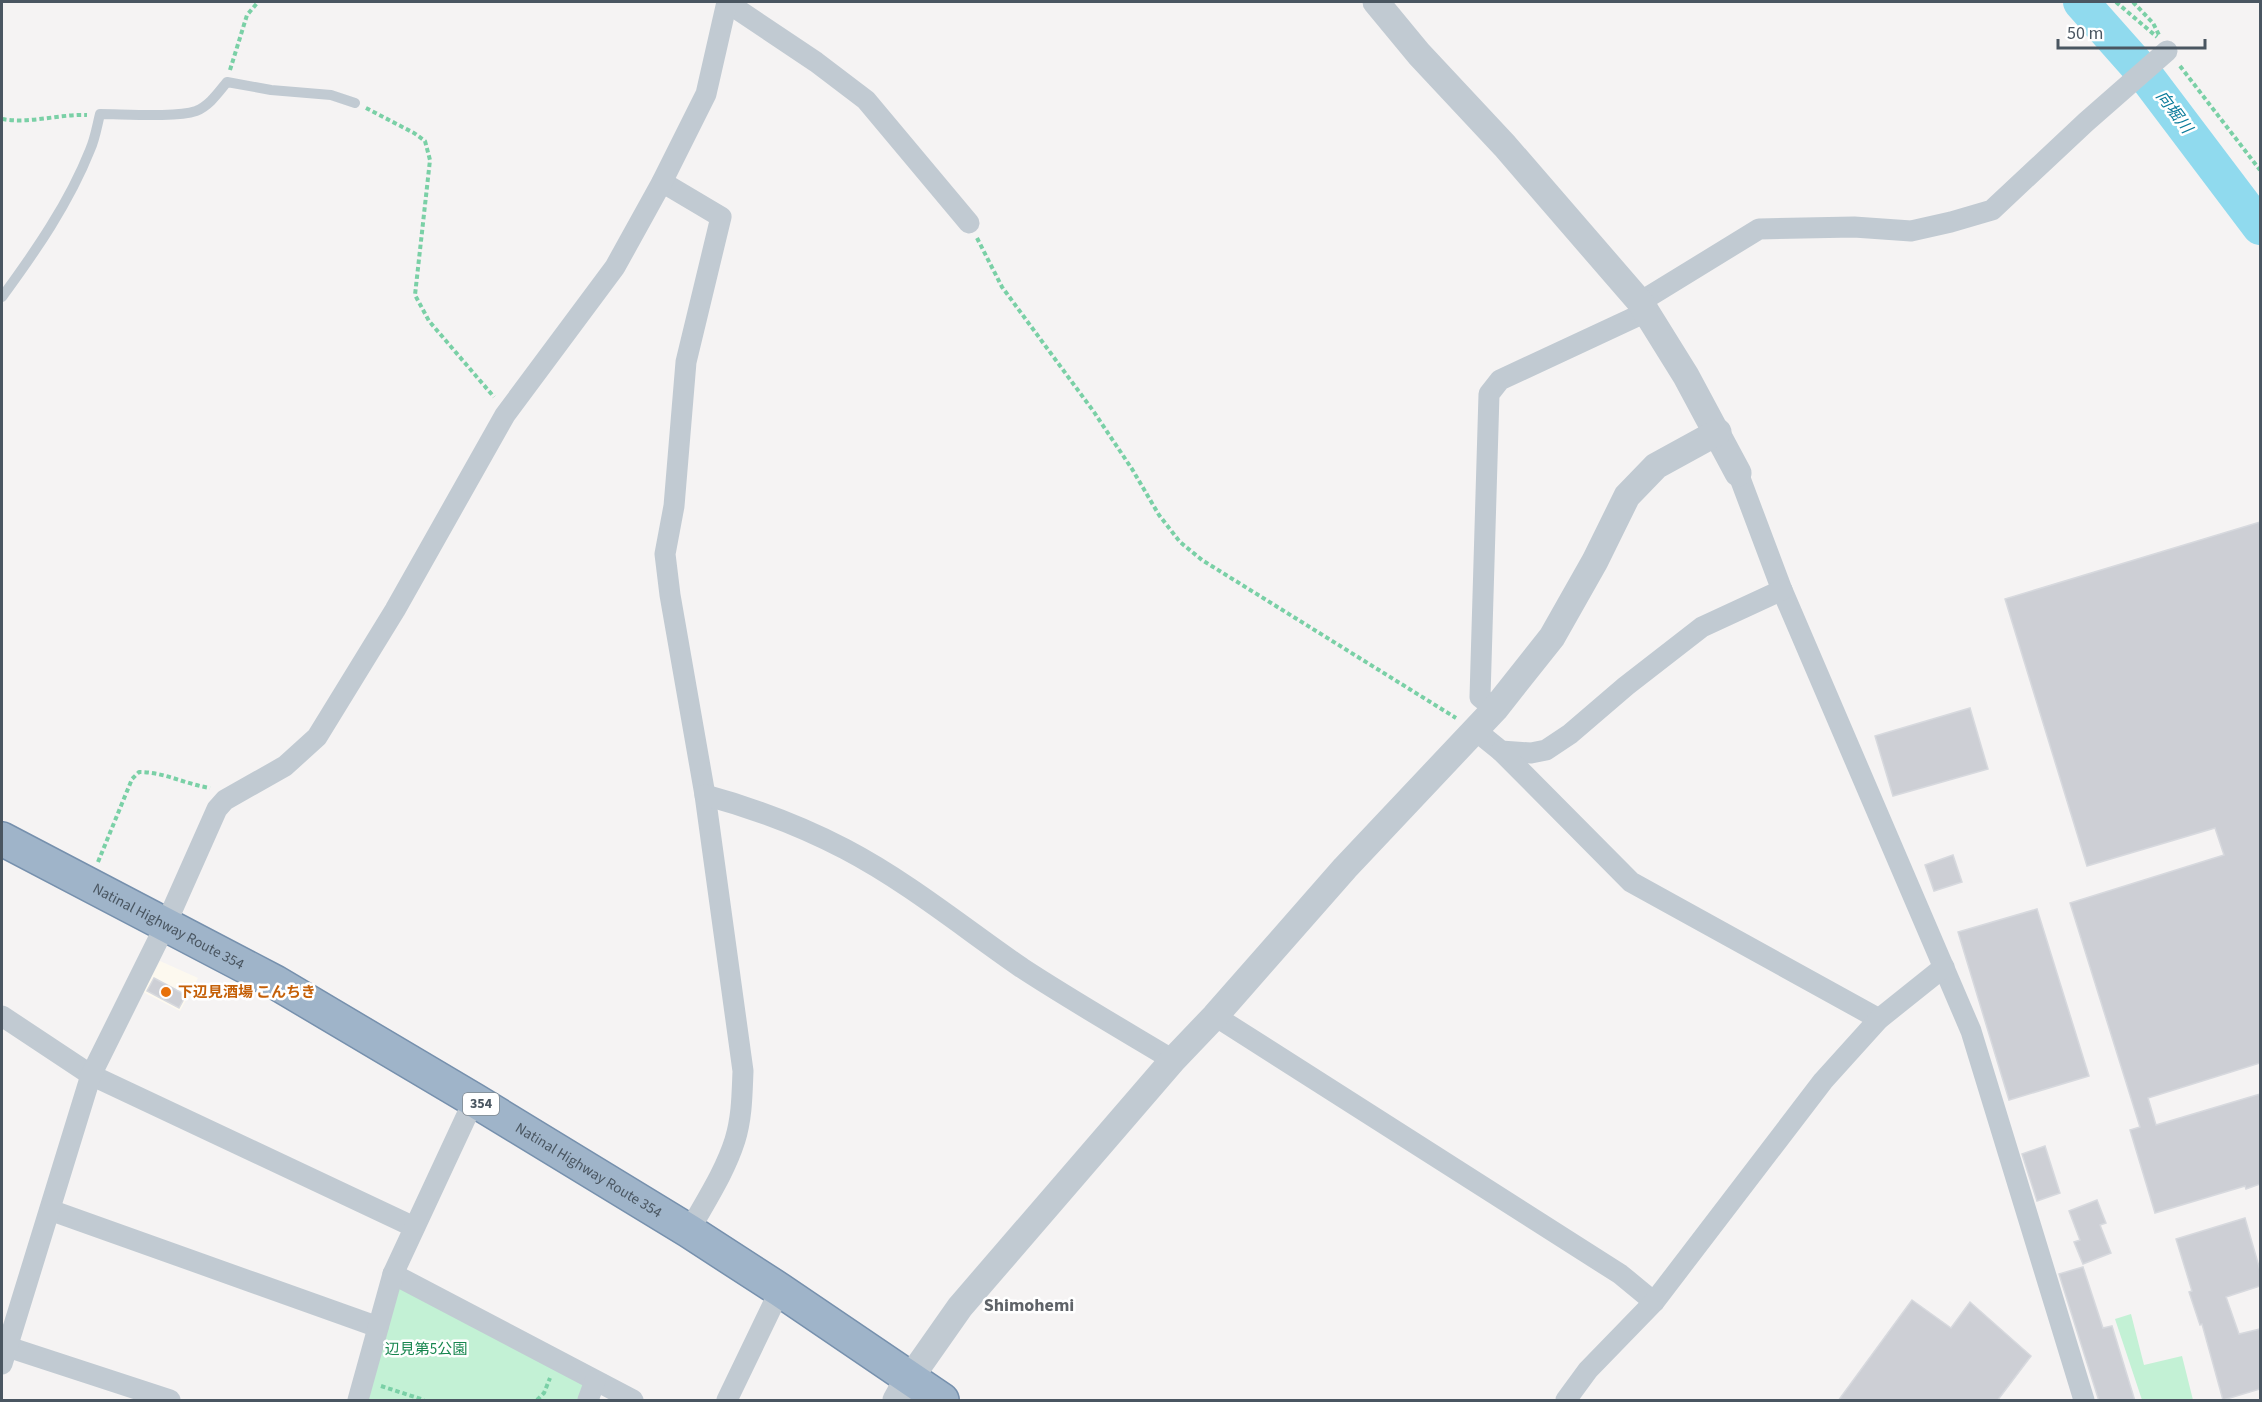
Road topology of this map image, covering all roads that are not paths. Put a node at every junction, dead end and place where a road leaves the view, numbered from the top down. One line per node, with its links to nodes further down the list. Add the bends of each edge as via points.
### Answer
1 (728, 2): 5 (street, via 706,94); 6 (street, via 866,100)
2 (1376, 2): 8 (street)
3 (2163, 55): 8 (street, via 1992,210 1911,231 1854,227 1759,229)
4 (355, 103): 7 (lane, via 331,95 227,82 214,99 196,111 100,114 91,149 70,192)
5 (662, 182): 15 (street, via 721,217 686,362 674,506 664,554); 17 (street, via 615,267 505,415 395,610 316,737 285,766 225,800 217,809)
6 (969, 223)
7 (2, 297)
8 (1643, 307): 9 (street); 12 (street, via 1500,380 1489,394 1480,697)
9 (1718, 432): 10 (street); 12 (street, via 1656,466 1627,496 1552,637)
10 (1738, 473): 11 (street)
11 (1782, 590): 14 (street, via 1702,627 1545,750); 18 (street)
12 (1495, 709): 13 (street)
13 (1475, 730): 14 (street); 20 (street, via 1345,868)
14 (1501, 752): 21 (street, via 1631,882)
15 (705, 795): 22 (street, via 780,820 845,849 1024,969); 27 (street, via 743,1071 742,1111 723,1169)
16 (2, 839): 17 (highway, Natinal Highway Route 354 / 354)
17 (165, 926): 23 (street); 24 (highway, Natinal Highway Route 354 / 354, via 275,982)
18 (1944, 967): 21 (street); 41 (street, via 1971,1031)
19 (2, 1016): 23 (street)
20 (1215, 1016): 22 (street); 30 (street, via 1620,1274)
21 (1879, 1019): 30 (street, via 1823,1081)
22 (1173, 1060): 33 (street, via 960,1307)
23 (91, 1075): 25 (street); 26 (street)
24 (474, 1100): 26 (street); 27 (highway, Natinal Highway Route 354 / 354)
25 (50, 1210): 31 (street); 32 (street)
26 (414, 1227): 28 (street)
27 (689, 1231): 29 (highway, Natinal Highway Route 354 / 354)
28 (393, 1274): 31 (street); 34 (street, via 557,1361)
29 (780, 1290): 33 (highway, Natinal Highway Route 354 / 354); 38 (street)
30 (1654, 1302): 40 (street, via 1588,1370)
31 (378, 1327): 36 (street)
32 (3, 1352): 35 (street)
33 (903, 1390): 39 (highway, Natinal Highway Route 354 / 354)
34 (591, 1391): 37 (street)
35 (170, 1401)
36 (358, 1401)
37 (633, 1401)
38 (727, 1401)
39 (942, 1401)
40 (1566, 1401)
41 (2084, 1401)

